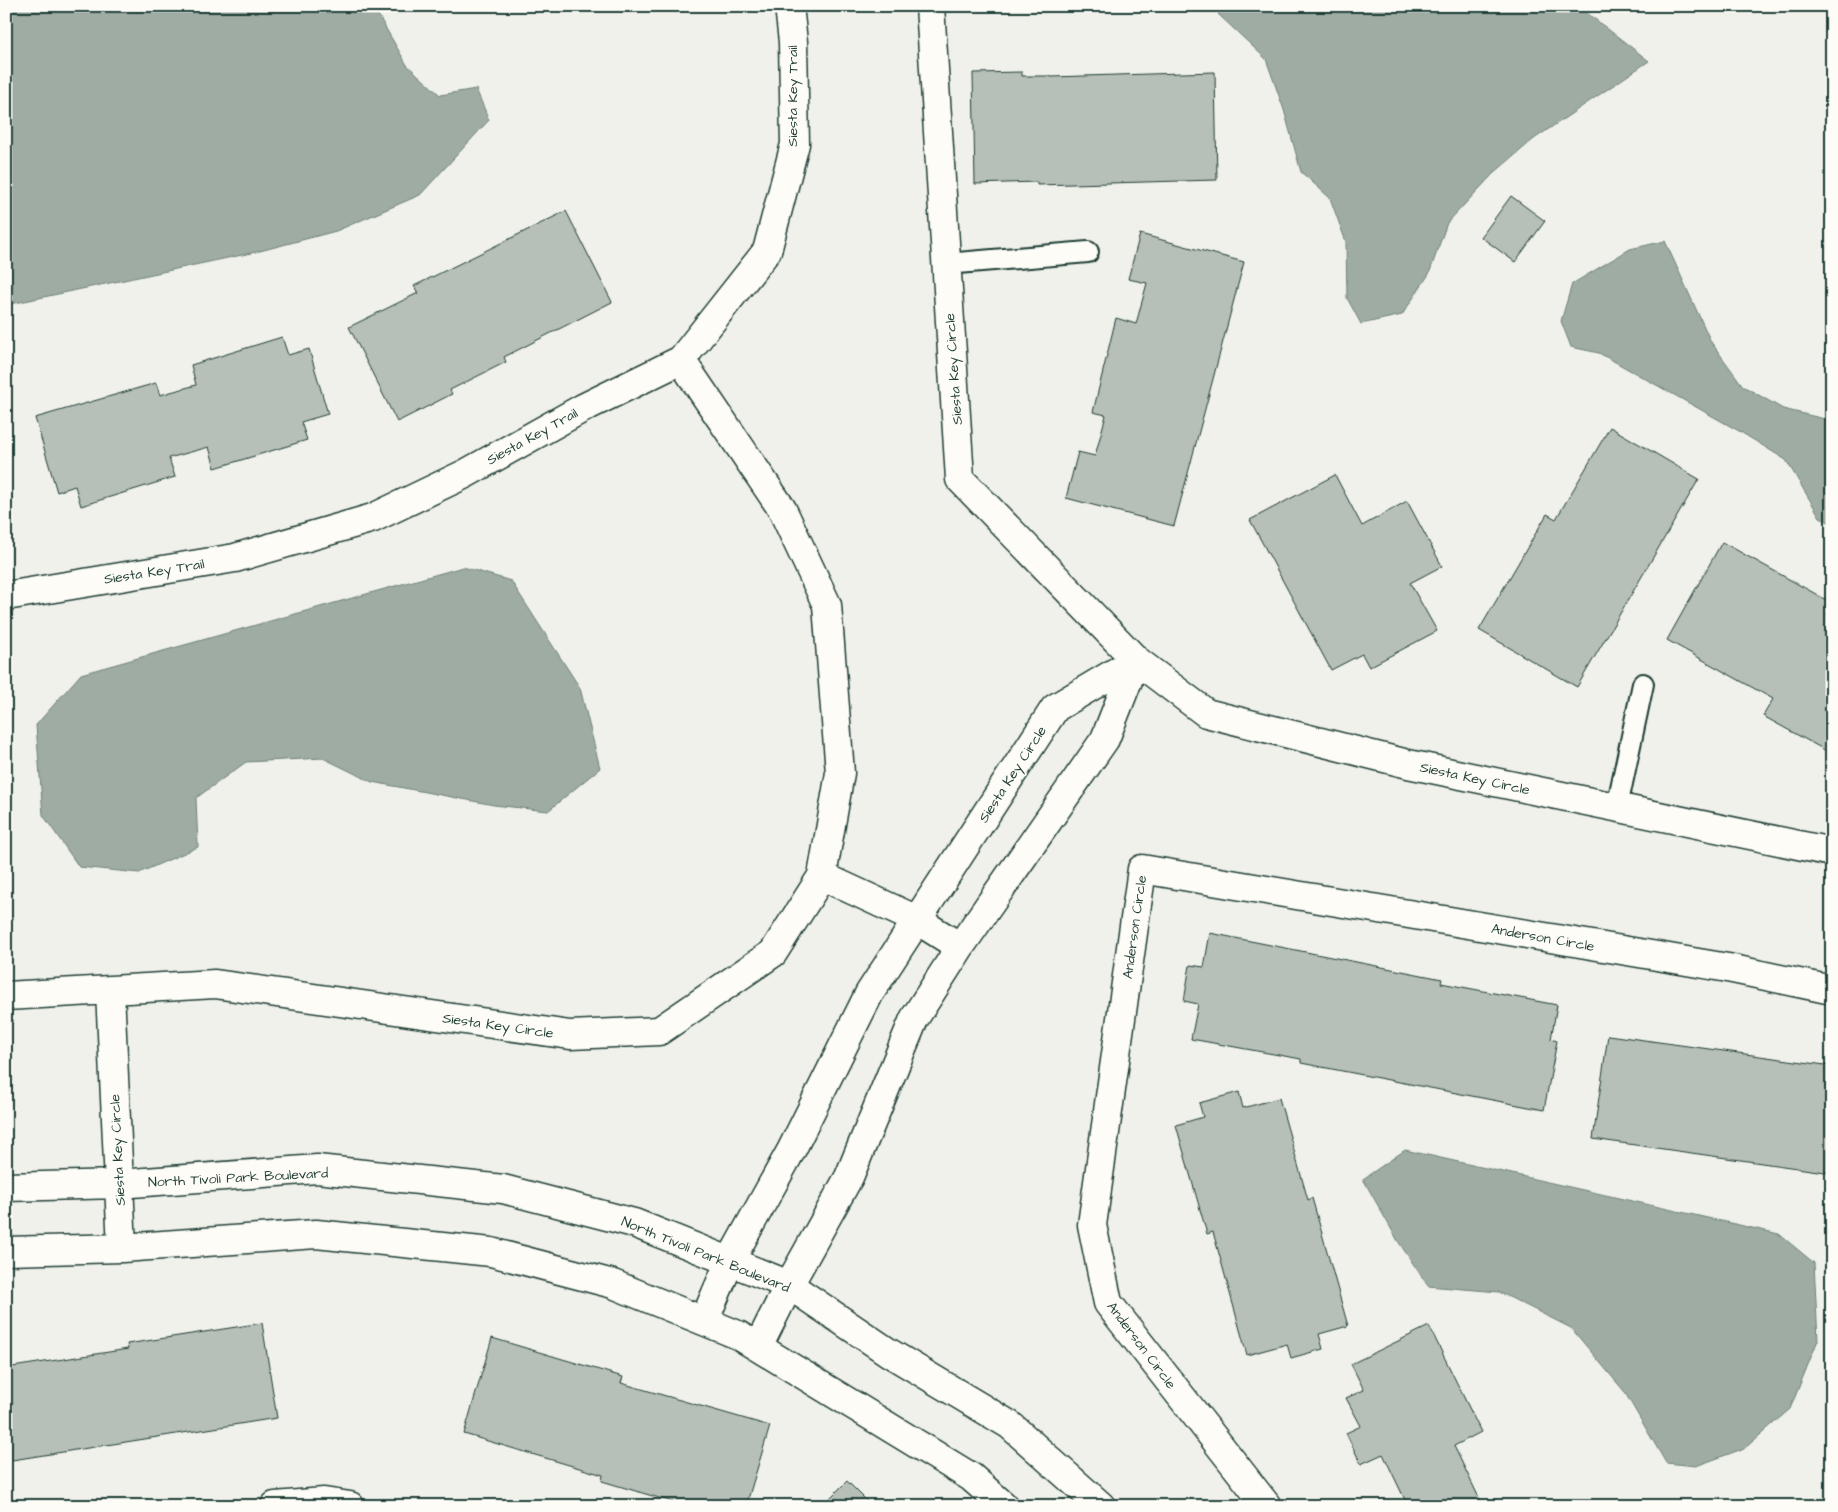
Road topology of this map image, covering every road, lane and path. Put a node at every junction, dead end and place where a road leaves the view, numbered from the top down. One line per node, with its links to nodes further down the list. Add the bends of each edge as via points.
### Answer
1 (789, 6): 5 (street, Siesta Key Trail, via 795,144 767,251)
2 (930, 6): 4 (street, Siesta Key Circle)
3 (1088, 252): 4 (lane)
4 (946, 264): 7 (street, Siesta Key Circle, via 960,479)
5 (681, 360): 6 (street, Siesta Key Trail, via 583,408 465,474 373,518 235,558); 11 (street, Siesta Key Circle, via 782,509 827,605 840,773)
6 (6, 596)
7 (1136, 660): 9 (street, Siesta Key Circle, via 1206,713 1408,764); 12 (street, Siesta Key Circle, via 1055,708); 13 (street, via 1105,739)
8 (1644, 684): 9 (lane)
9 (1617, 807): 10 (street, Siesta Key Circle)
10 (1832, 852)
11 (822, 876): 12 (street); 15 (street, Siesta Key Circle, via 773,954 659,1031 570,1035 215,984)
12 (917, 920): 13 (street); 21 (street, Siesta Key Circle, via 869,994 792,1149)
13 (960, 947): 22 (street, via 914,1019 849,1177)
14 (1832, 990): 29 (street, Anderson Circle, via 1728,968 1142,868 1092,1225 1108,1303)
15 (110, 991): 16 (street, Siesta Key Circle); 17 (street, Siesta Key Circle)
16 (6, 996)
17 (118, 1184): 18 (street, North Tivoli Park Boulevard); 19 (street, Siesta Key Circle); 21 (street, North Tivoli Park Boulevard, via 317,1169 502,1189 634,1222)
18 (6, 1187)
19 (122, 1248): 20 (street); 23 (street, via 316,1234 491,1252 614,1284)
20 (6, 1251)
21 (730, 1262): 22 (street, North Tivoli Park Boulevard); 23 (street, Siesta Key Circle)
22 (789, 1285): 24 (street); 28 (street, North Tivoli Park Boulevard, via 888,1352 1010,1425)
23 (704, 1321): 24 (street)
24 (758, 1347): 27 (street, via 971,1477)
25 (275, 1506): 26 (street, via 324,1502)
26 (350, 1506)
27 (1004, 1506)
28 (1101, 1506)
29 (1268, 1506)

